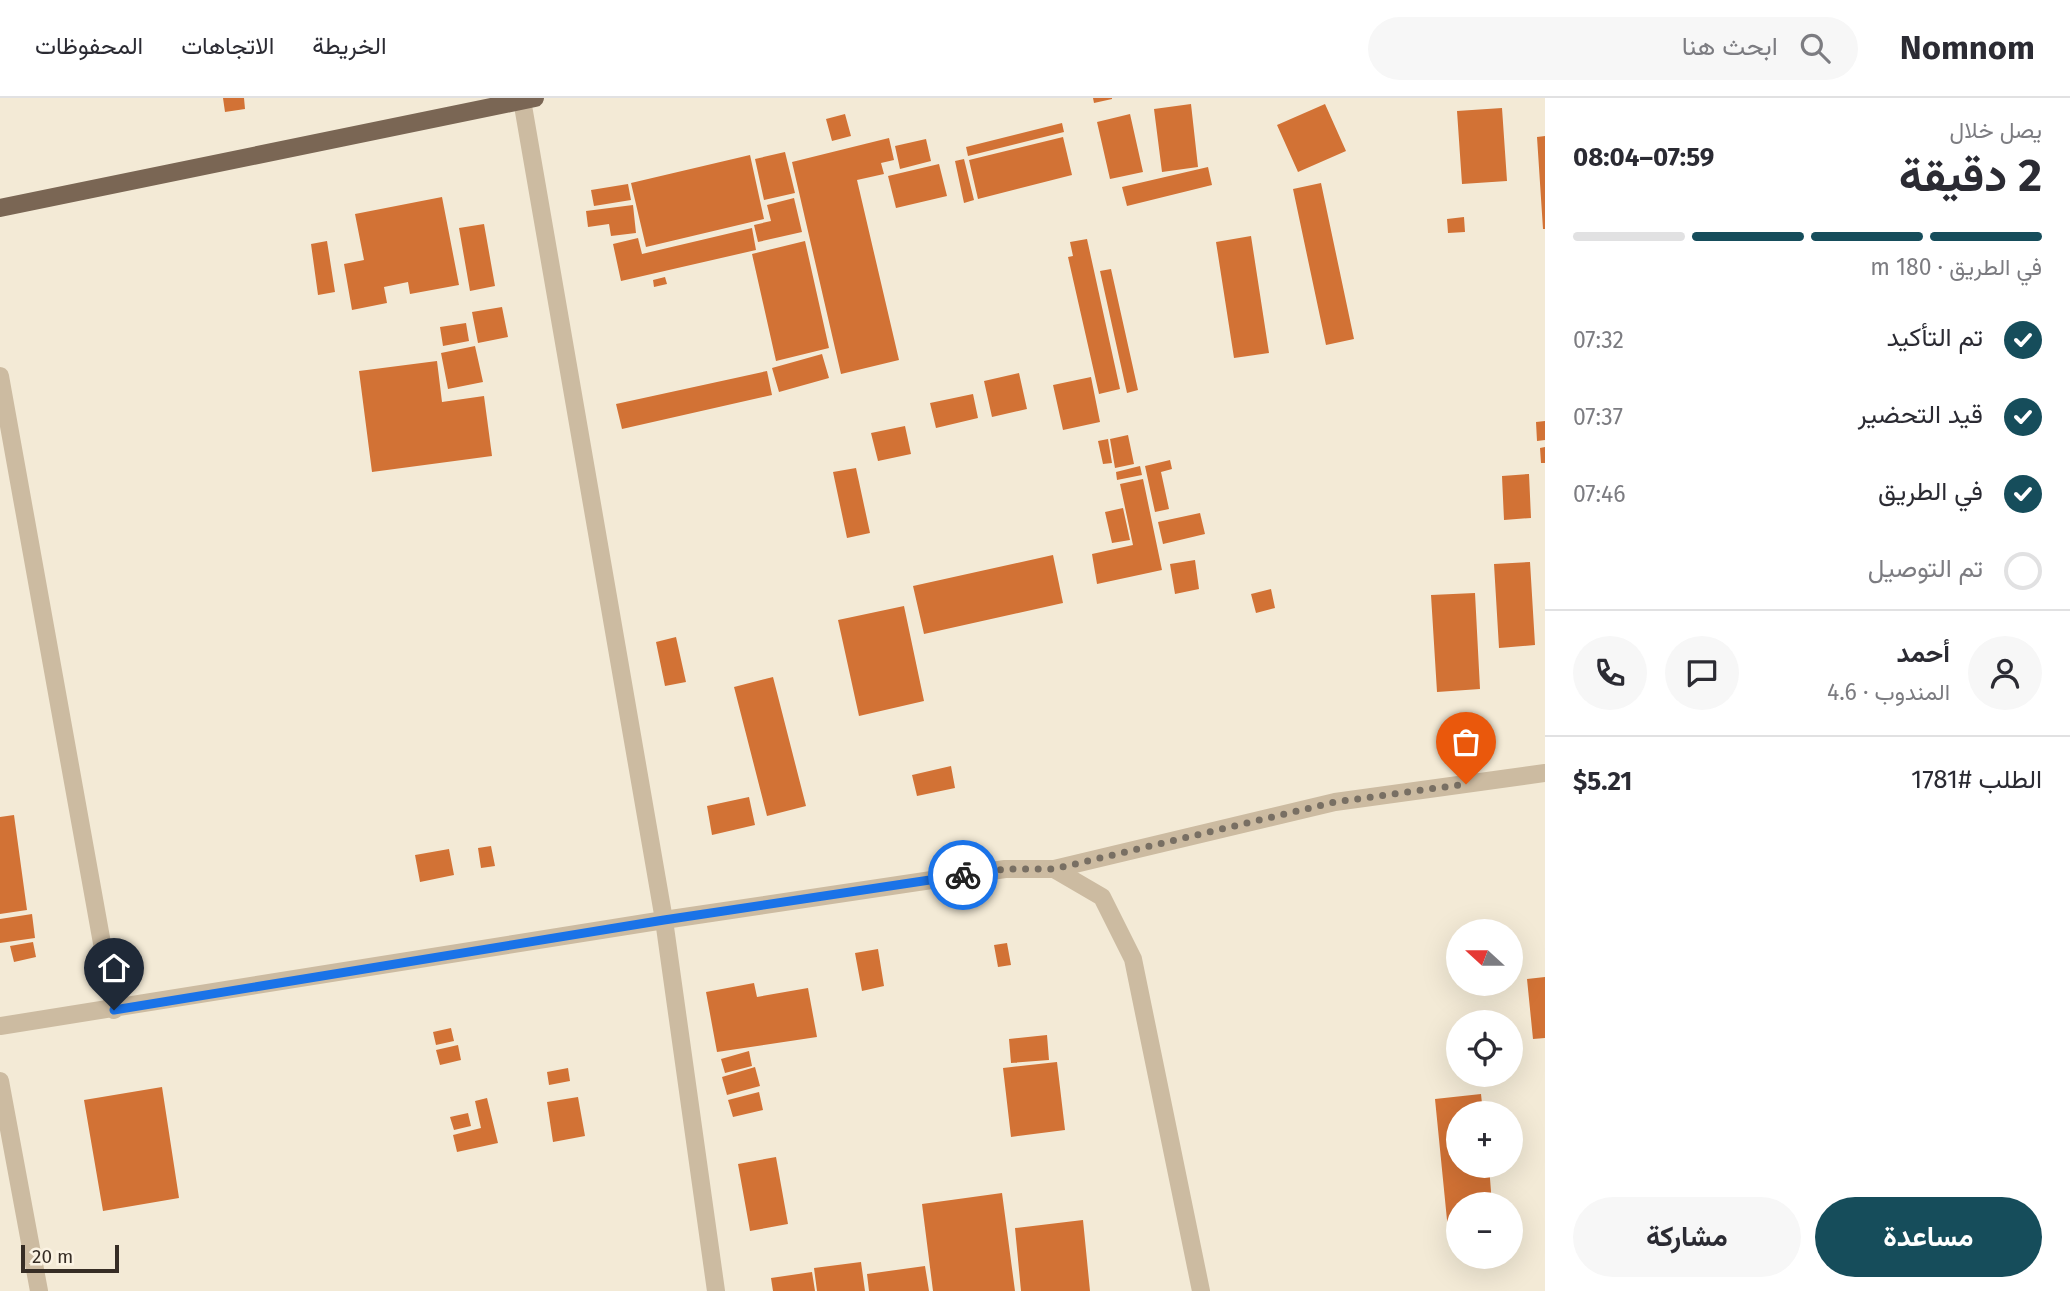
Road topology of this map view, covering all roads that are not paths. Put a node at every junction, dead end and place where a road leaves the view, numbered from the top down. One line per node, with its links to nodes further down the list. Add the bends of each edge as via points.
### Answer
1 (528, 99): 2 (main road); 6 (street)
2 (0, 208)
3 (0, 376): 7 (street)
4 (1545, 773): 5 (street, via 1335,802)
5 (1054, 869): 6 (street, via 1005,869); 12 (street, via 1102,897 1133,959)
6 (664, 920): 7 (street); 11 (street)
7 (114, 1010): 8 (street)
8 (0, 1026)
9 (0, 1081): 10 (street)
10 (39, 1291)
11 (716, 1291)
12 (1201, 1291)

